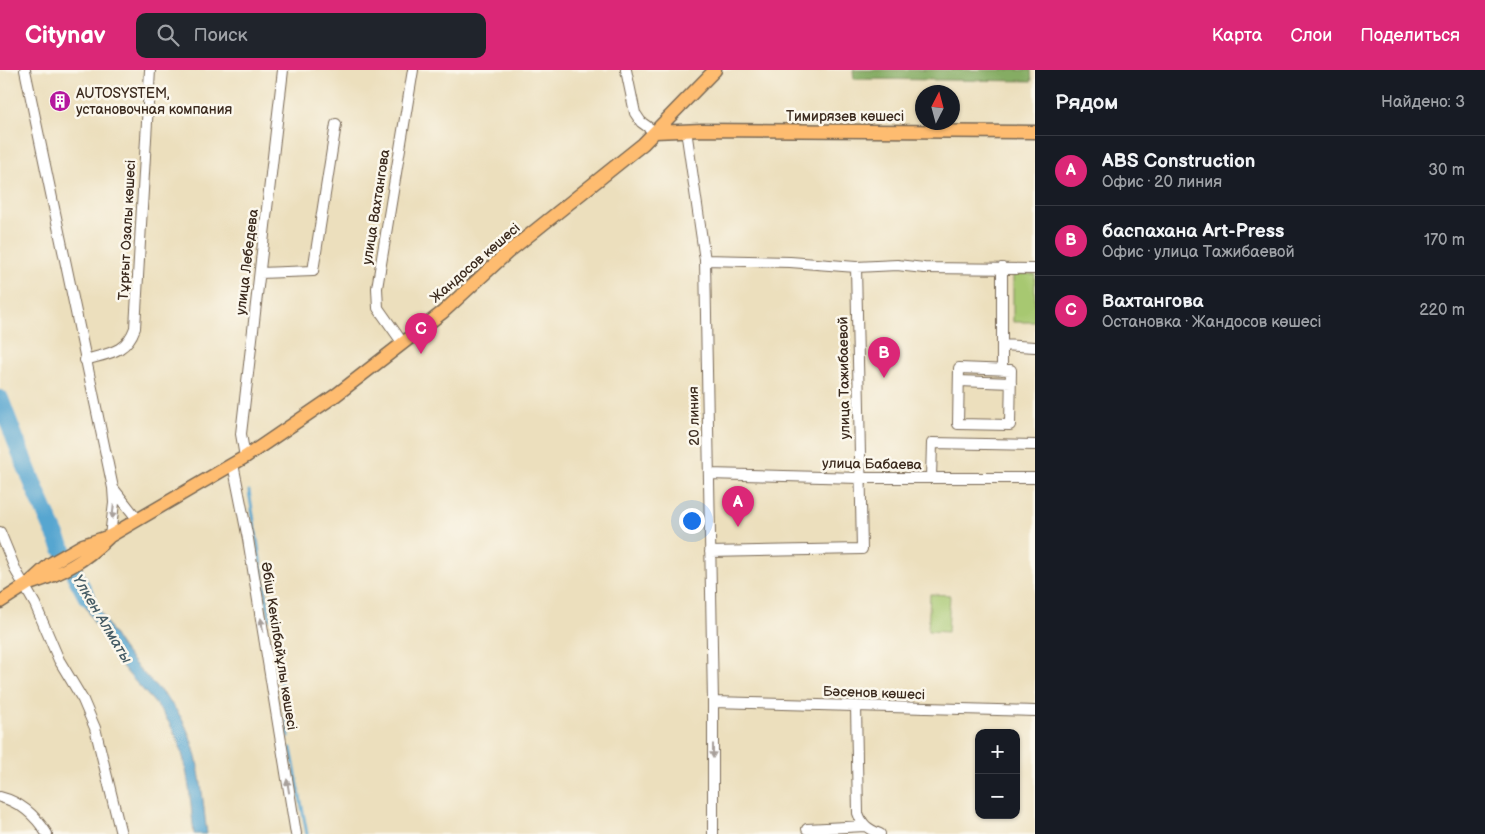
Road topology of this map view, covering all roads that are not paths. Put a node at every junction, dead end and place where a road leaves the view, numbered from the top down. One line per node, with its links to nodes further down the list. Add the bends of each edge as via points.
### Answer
1 (25, 70): 19 (street)
2 (150, 70): 19 (street, Тұрғыт Озалы көшесі, via 135,328 131,339 121,349)
3 (283, 70): 15 (street, улица Лебедева)
4 (413, 70): 16 (street, улица Вахтангова, via 377,288 378,308)
5 (626, 70): 9 (street, via 635,113 641,122)
6 (715, 70): 9 (main road, Жандосов көшесі)
7 (336, 124): 15 (street, via 313,272)
8 (686, 130): 9 (main road, Тимирязев көшесі); 10 (main road, Тимирязев көшесі); 11 (street, 20 линия)
9 (656, 132): 16 (main road, Жандосов көшесі, via 507,253 443,312)
10 (1035, 132)
11 (704, 260): 12 (street); 26 (street, 20 линия)
12 (856, 267): 13 (street); 27 (street, улица Тажибаевой)
13 (1002, 268): 14 (street); 17 (street)
14 (1035, 268)
15 (260, 273): 24 (street, улица Лебедева, via 241,434)
16 (402, 342): 24 (main road, Жандосов көшесі, via 336,395)
17 (1002, 345): 18 (street); 20 (street)
18 (1035, 347)
19 (85, 360): 30 (street)
20 (1002, 370): 21 (street, via 959,368); 22 (street, via 1011,370)
21 (959, 381): 22 (street); 22 (street, via 958,424 1010,425)
22 (1011, 382)
23 (1035, 446): 28 (street, via 932,443)
24 (245, 457): 25 (main road, Жандосов көшесі)
25 (233, 464): 31 (main road, Жандосов көшесі); 45 (street, Әбіш Кекілбайұлы көшесі, one-way to 25)
26 (709, 474): 27 (street, улица Бабаева); 34 (street, 20 линия)
27 (859, 478): 28 (street, улица Бабаева); 34 (street, улица Тажибаевой, via 862,549)
28 (932, 478): 29 (street, улица Бабаева)
29 (1035, 478)
30 (113, 488): 31 (street); 33 (street, one-way to 33)
31 (138, 520): 33 (main road, Жандосов көшесі)
32 (0, 532): 35 (street, via 16,571)
33 (110, 536): 35 (main road, Жандосов көшесі)
34 (710, 552): 37 (street, 20 линия)
35 (27, 585): 36 (main road, Жандосов көшесі); 44 (street, via 59,660 84,700 95,728)
36 (0, 602)
37 (713, 702): 38 (street, Бәсенов көшесі); 46 (street, 20 линия, one-way to 46)
38 (856, 706): 39 (street, Бәсенов көшесі); 41 (street, via 858,813)
39 (1035, 711)
40 (0, 797): 43 (street, via 27,811)
41 (865, 826): 42 (street); 47 (street)
42 (808, 829)
43 (47, 834)
44 (122, 834)
45 (296, 834)
46 (713, 834)
47 (880, 834)

